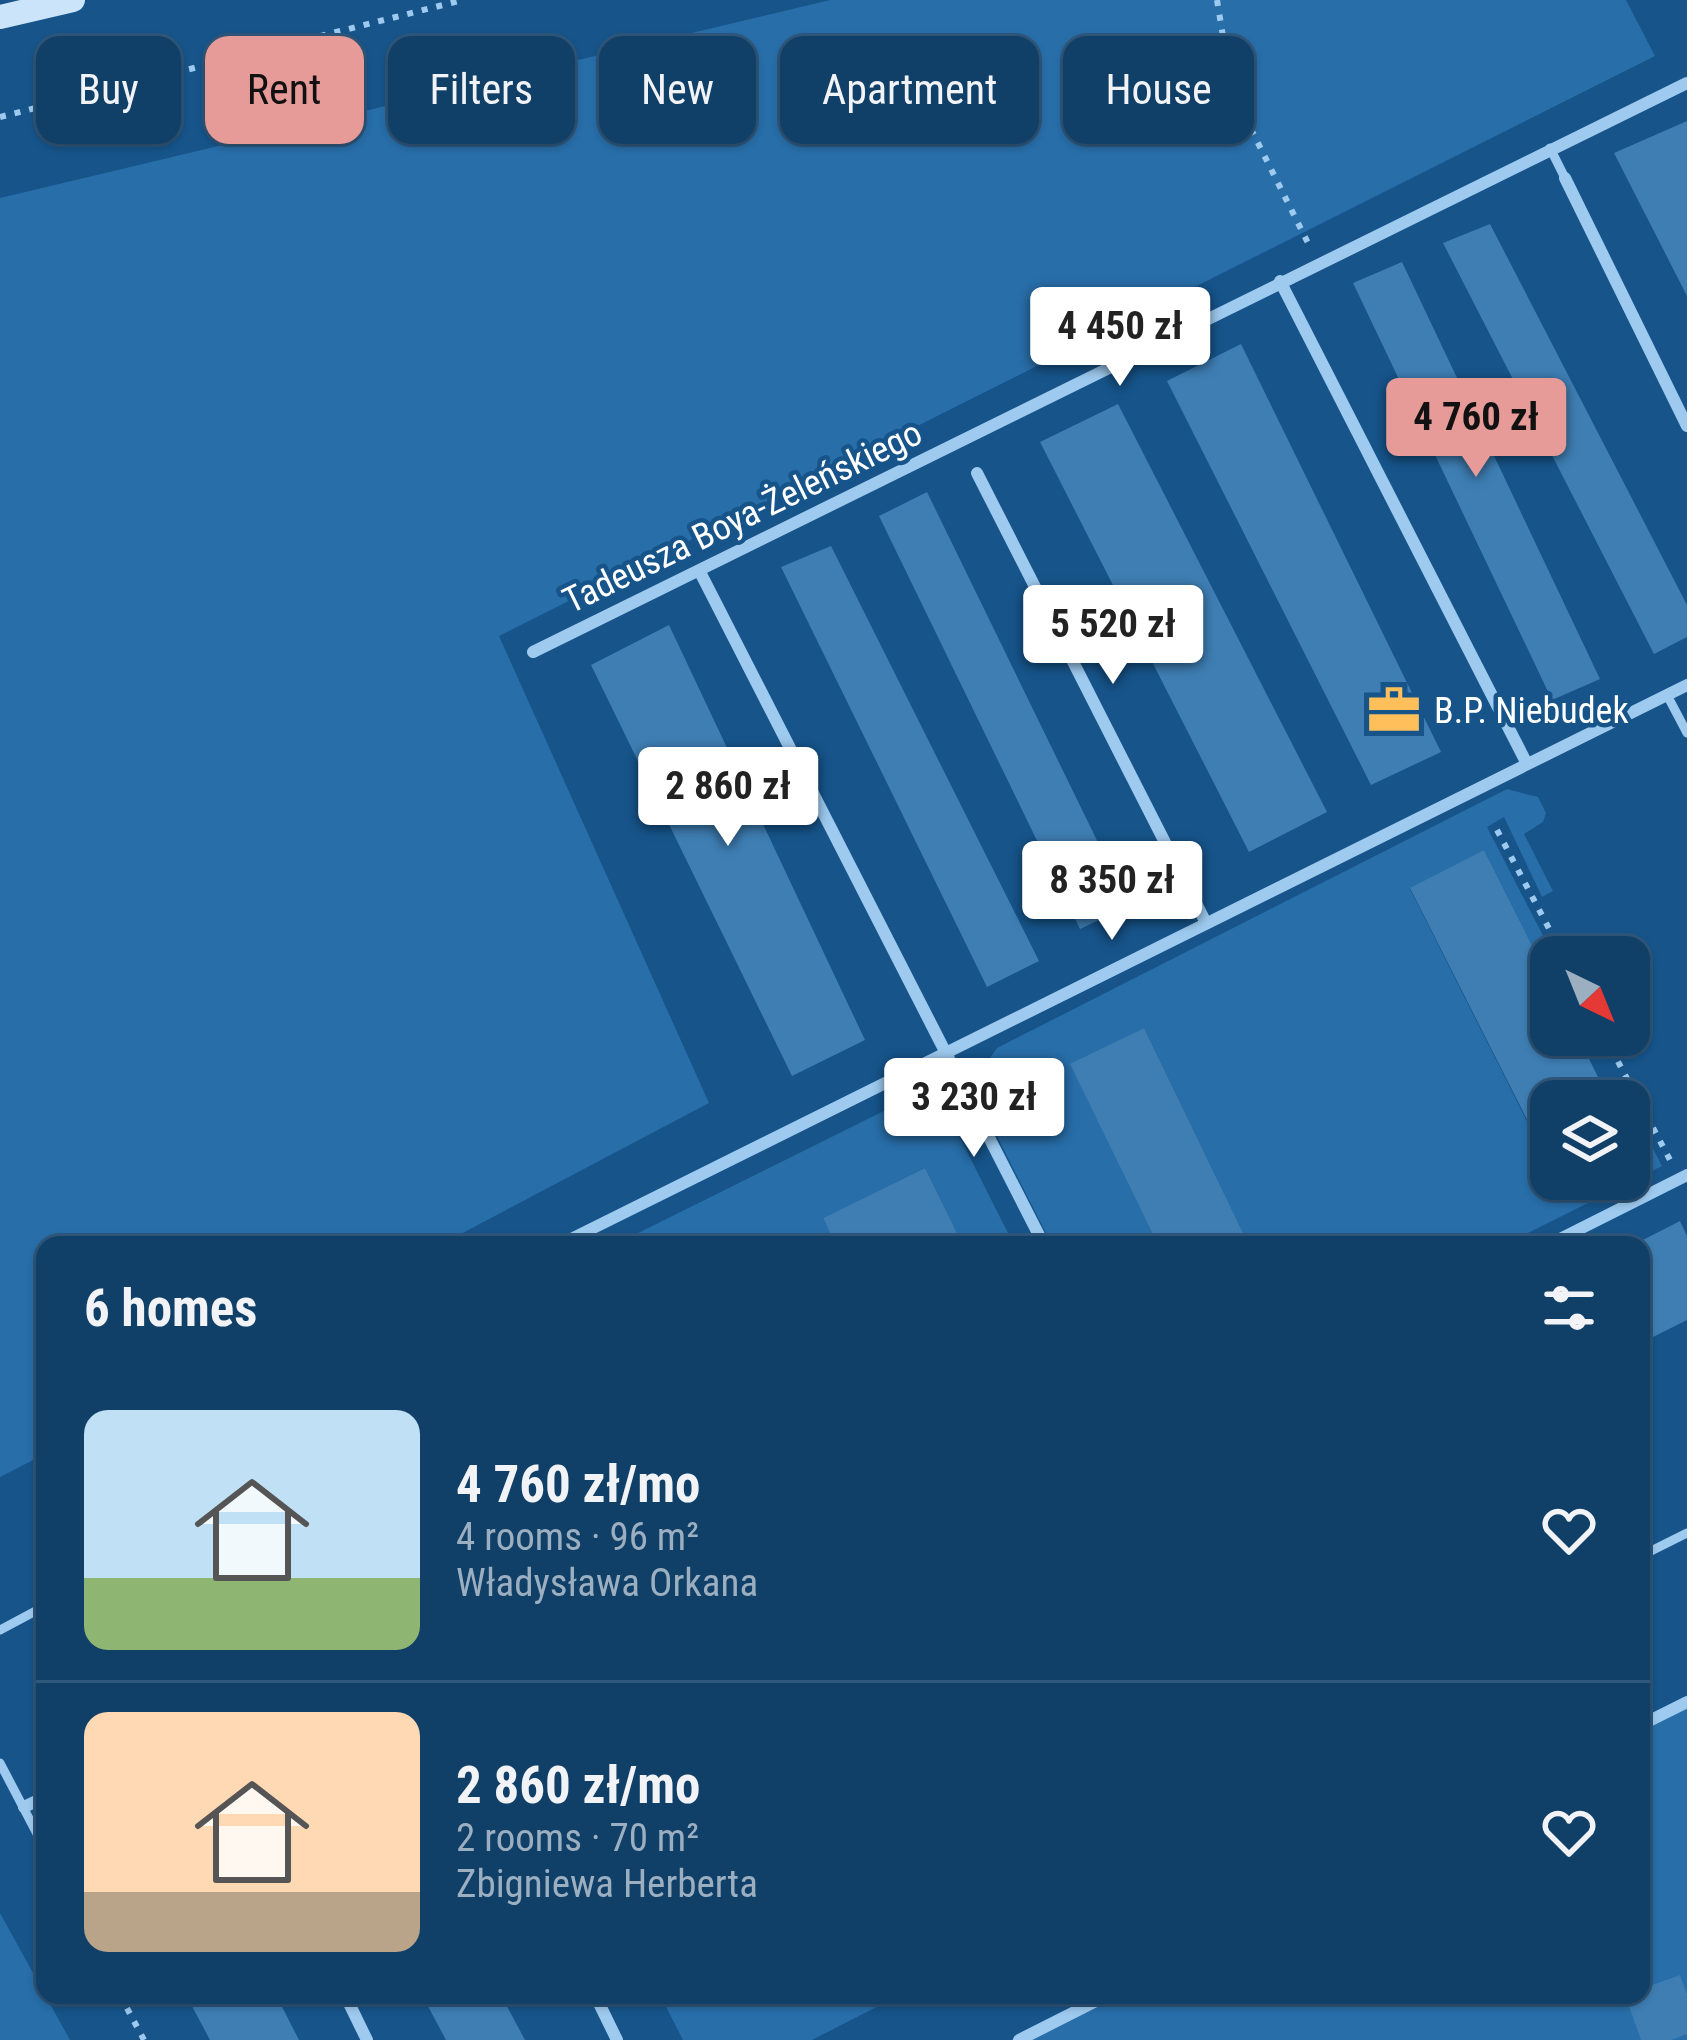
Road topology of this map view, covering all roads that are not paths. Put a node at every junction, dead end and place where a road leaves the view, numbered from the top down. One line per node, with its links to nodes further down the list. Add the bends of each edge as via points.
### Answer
1 (73, 0): 2 (main road)
2 (0, 16)
3 (1687, 83): 4 (street, Tadeusza Boya-Żeleńskiego)
4 (1550, 148): 5 (lane); 6 (street, Tadeusza Boya-Żeleńskiego)
5 (1565, 178): 7 (street)
6 (1280, 281): 9 (street, Tadeusza Boya-Żeleńskiego); 14 (street)
7 (1687, 426)
8 (977, 473): 15 (street)
9 (700, 572): 10 (street, Tadeusza Boya-Żeleńskiego); 16 (street)
10 (533, 652)
11 (1687, 685): 12 (street)
12 (1667, 694): 13 (lane); 14 (street)
13 (1687, 733)
14 (1527, 764): 15 (street)
15 (1206, 923): 16 (street)
16 (946, 1053): 18 (street); 19 (street)
17 (1683, 1177): 20 (street)
18 (578, 1236)
19 (1039, 1236)
20 (1566, 1236)
21 (1687, 1533): 22 (lane)
22 (1650, 1552)
23 (36, 1611): 24 (lane)
24 (0, 1630)
25 (1687, 1702): 26 (street)
26 (1650, 1720)
27 (0, 1763): 29 (lane)
28 (36, 1802): 29 (street)
29 (24, 1808): 30 (lane)
30 (36, 1831)
31 (349, 2004): 34 (street)
32 (599, 2004): 35 (street)
33 (1090, 2004): 36 (street)
34 (367, 2040)
35 (617, 2040)
36 (1019, 2040)

